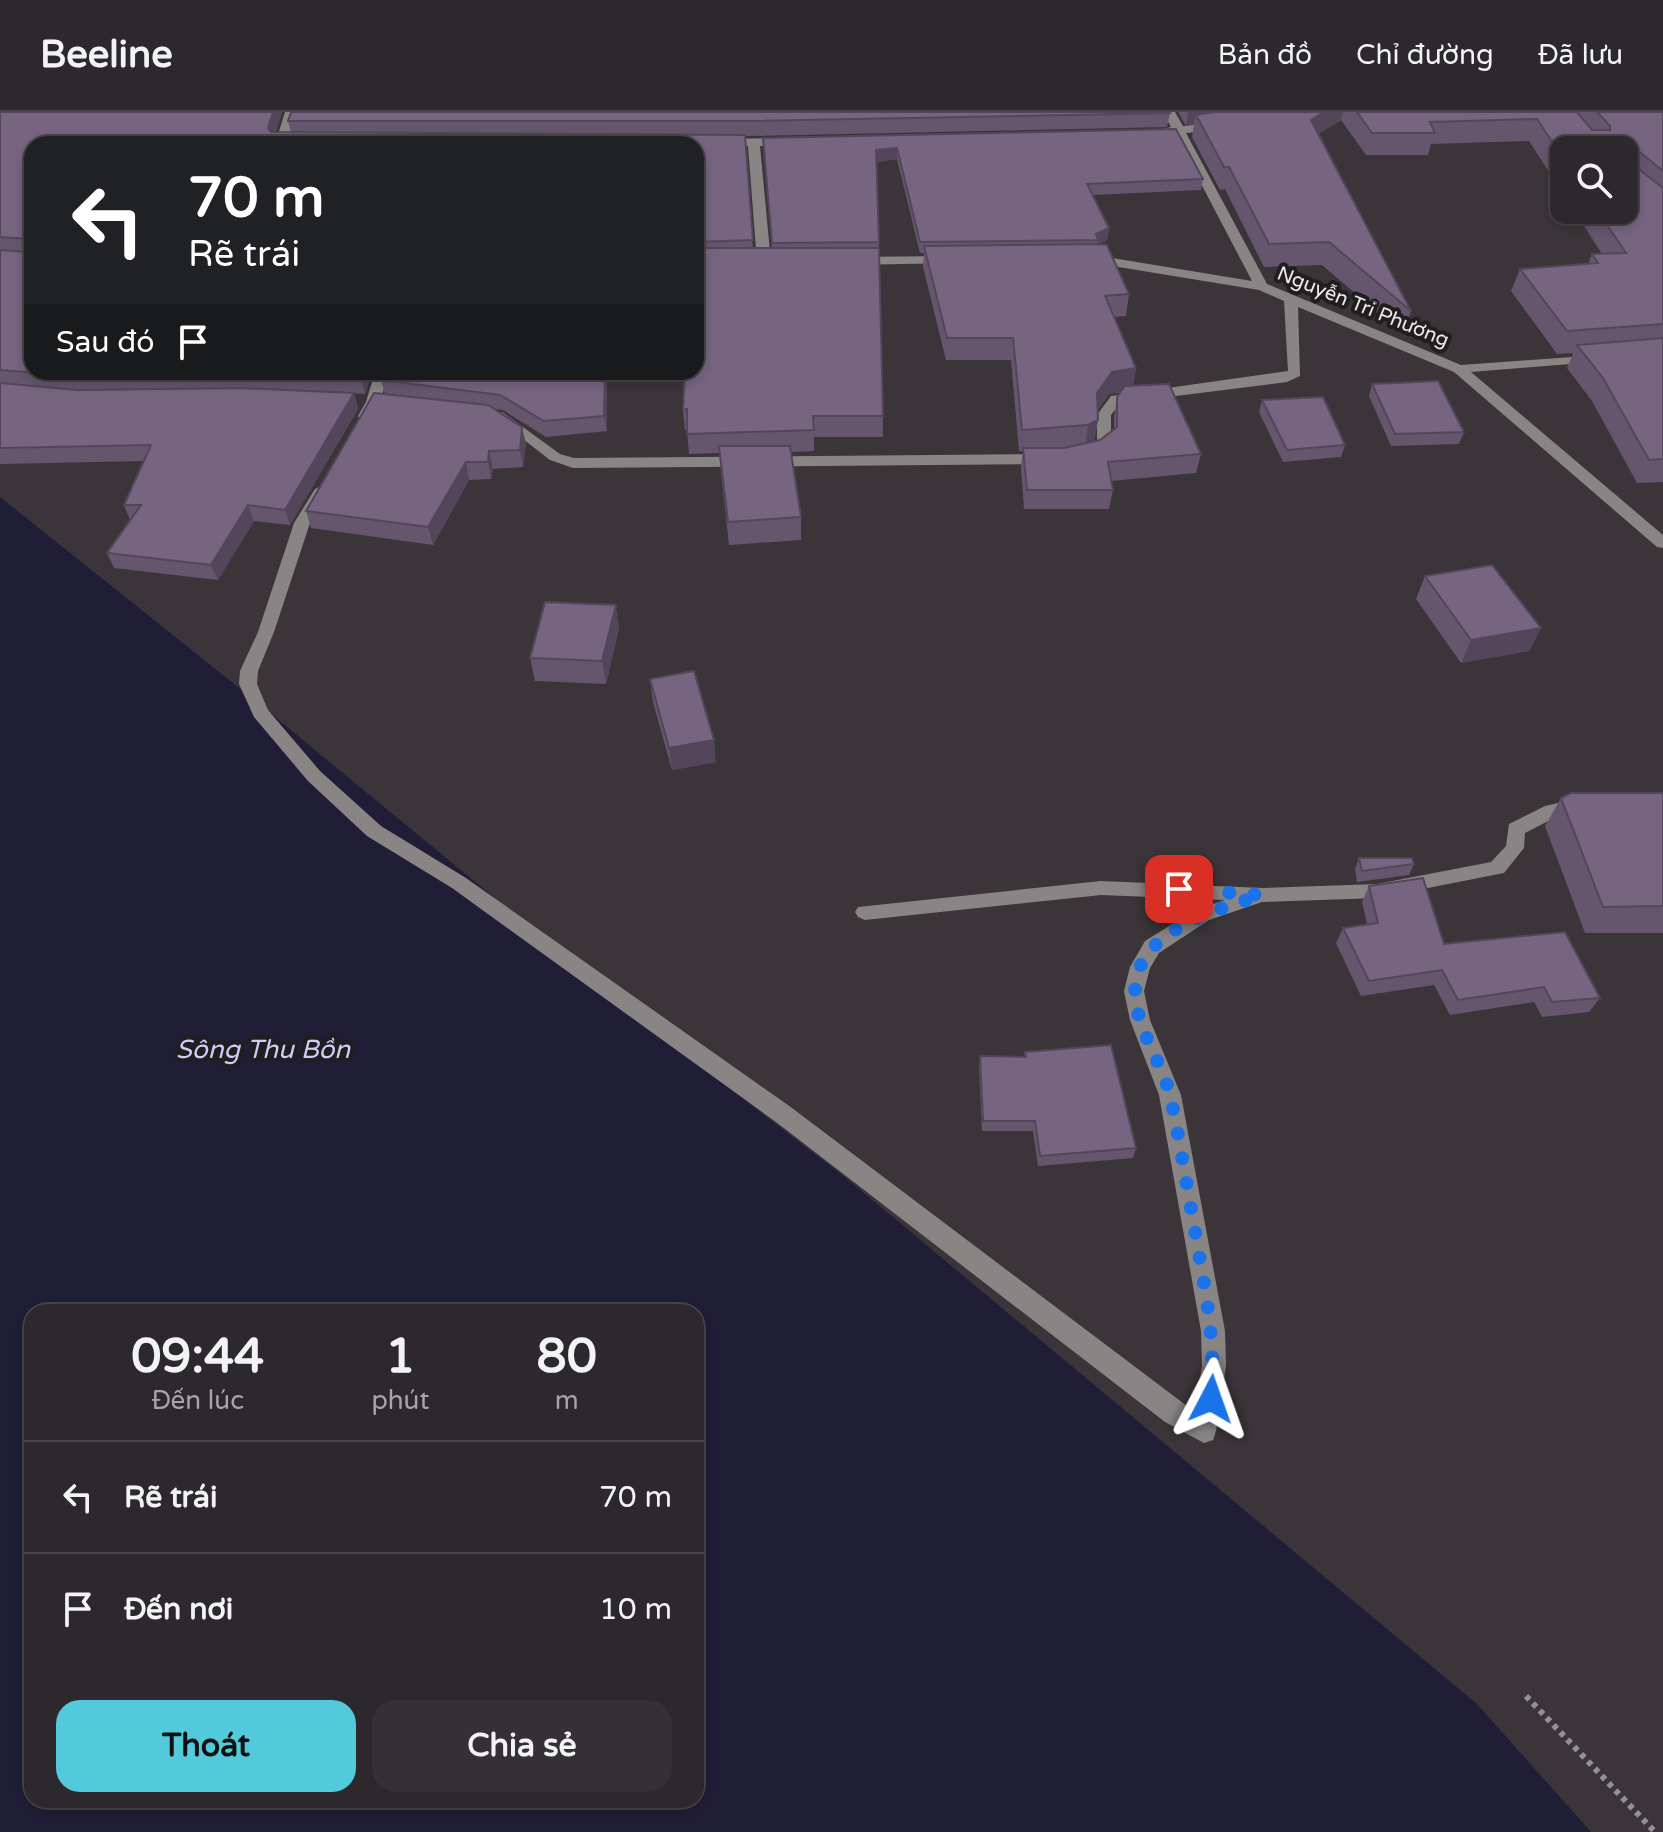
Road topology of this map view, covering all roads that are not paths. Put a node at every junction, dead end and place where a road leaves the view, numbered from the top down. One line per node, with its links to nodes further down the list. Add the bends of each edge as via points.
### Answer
1 (291, 112): 6 (street)
2 (1169, 112): 4 (street)
3 (1235, 124): 4 (street)
4 (1178, 133): 5 (street); 14 (street)
5 (1131, 134)
6 (284, 136)
7 (801, 142): 9 (street)
8 (707, 143): 9 (street)
9 (754, 143): 13 (street, via 757,262)
10 (1079, 258): 14 (street, Nguyễn Tri Phương)
11 (968, 260): 12 (street)
12 (842, 261)
13 (779, 262)
14 (1262, 287): 15 (street, Nguyễn Tri Phương)
15 (1291, 298): 17 (street, Nguyễn Tri Phương); 19 (street, via 1297,370 1292,375 1116,399 1101,419 1104,446 1069,458 573,463 555,457 502,415)
16 (1616, 357): 17 (street)
17 (1459, 369): 22 (street, Nguyễn Tri Phương)
18 (379, 380): 20 (street)
19 (485, 413)
20 (357, 429)
21 (333, 469): 24 (street, via 302,523 248,684 260,713 314,776 374,831 459,883 784,1115 1174,1414 1204,1431 1214,1366 1213,1331 1170,1095 1134,991 1152,947 1202,915)
22 (1663, 543)
23 (1605, 808): 24 (street, via 1580,805 1552,811 1516,829 1515,848 1497,868 1377,891)
24 (1262, 895): 25 (street, via 1101,888)
25 (865, 912)

